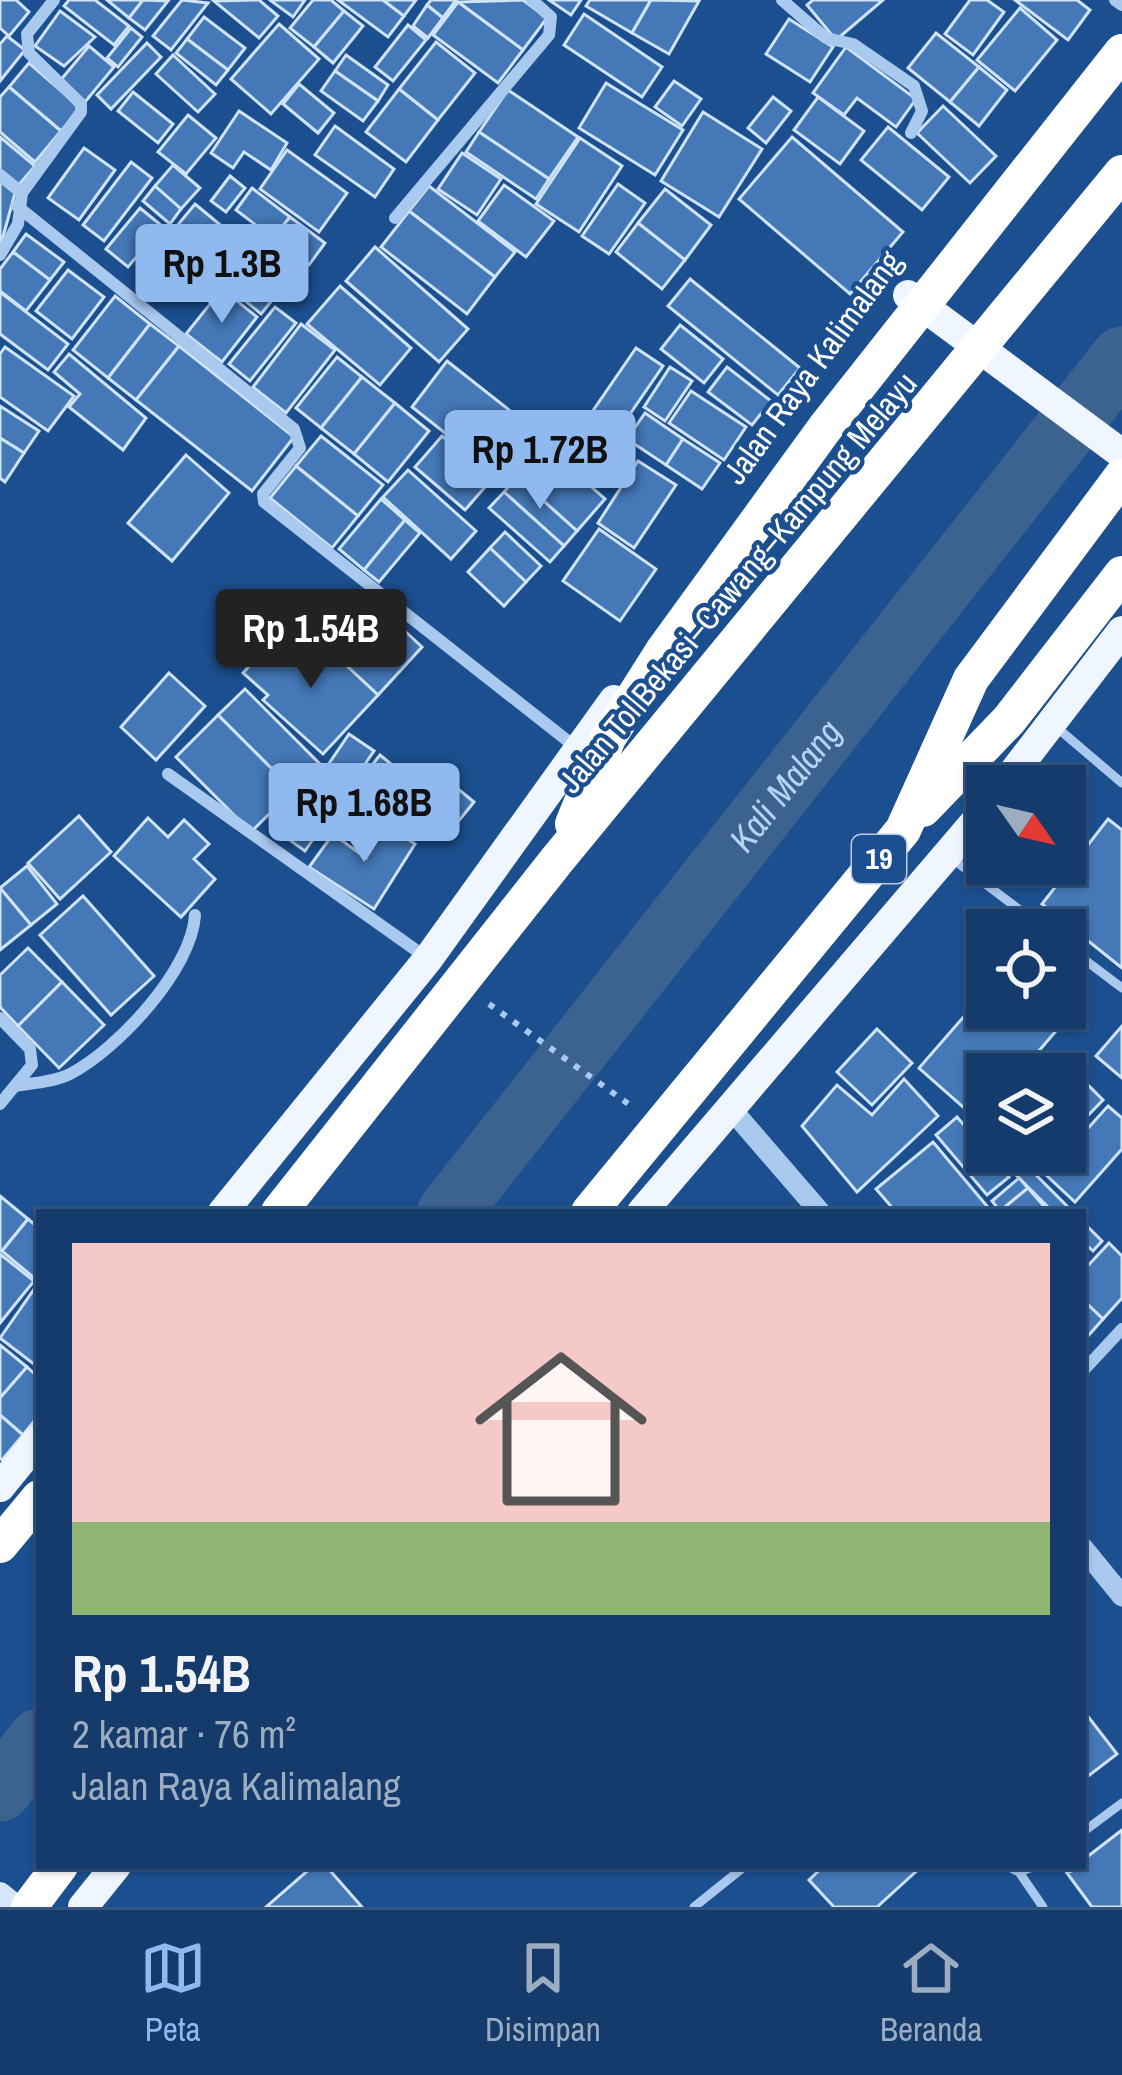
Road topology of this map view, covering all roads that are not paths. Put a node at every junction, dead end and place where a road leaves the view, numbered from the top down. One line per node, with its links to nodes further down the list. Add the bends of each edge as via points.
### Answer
1 (54, 0): 9 (street, via 27,42 81,112)
2 (532, 0): 10 (street, via 551,17 549,35)
3 (782, 0): 6 (street, via 826,38 853,44 914,86 922,111)
4 (1122, 31): 12 (main road, Jalan Raya Kalimalang)
5 (1122, 52): 25 (highway, via 838,410 663,650 608,738)
6 (911, 133)
7 (1122, 172): 25 (highway, Jalan Tol Bekasi–Cawang–Kampung Melayu)
8 (0, 175): 9 (street)
9 (20, 199): 11 (street, via 18,224); 18 (street, via 294,429 300,448 263,494 265,502)
10 (395, 218)
11 (0, 255)
12 (908, 295): 13 (main road); 18 (main road, Jalan Raya Kalimalang)
13 (1122, 454)
14 (1122, 476): 22 (highway, 19, via 971,679)
15 (1122, 574): 22 (highway, via 1009,720)
16 (1122, 631): 17 (main road)
17 (1051, 723): 19 (main road); 21 (lane)
18 (578, 749): 28 (main road, Jalan Raya Kalimalang)
19 (1019, 765)
20 (168, 774): 28 (street)
21 (1122, 783)
22 (903, 830): 37 (highway, 19)
23 (966, 836): 24 (main road)
24 (950, 857): 26 (lane); 34 (main road)
25 (557, 860): 36 (highway, Jalan Tol Bekasi–Cawang–Kampung Melayu)
26 (1018, 909)
27 (195, 915): 32 (street, via 177,974 128,1026 69,1076)
28 (428, 959): 35 (main road, Jalan Raya Kalimalang)
29 (1086, 961): 30 (lane)
30 (1122, 988)
31 (0, 1018): 32 (street, via 29,1049 32,1065)
32 (15, 1086): 33 (street)
33 (0, 1104)
34 (732, 1110): 38 (main road); 39 (street)
35 (225, 1209)
36 (281, 1209)
37 (592, 1209)
38 (645, 1209)
39 (817, 1209)
40 (1122, 1329): 41 (street)
41 (1086, 1368)
42 (36, 1443): 43 (main road)
43 (0, 1487)
44 (36, 1502): 45 (highway)
45 (0, 1545)
46 (1086, 1550): 47 (street)
47 (1118, 1582)
48 (1122, 1803): 49 (lane)
49 (1086, 1830)
50 (56, 1869): 56 (highway)
51 (114, 1869): 57 (main road)
52 (742, 1869): 58 (lane)
53 (1013, 1869): 55 (lane)
54 (1027, 1869): 55 (lane)
55 (1019, 1872): 59 (lane)
56 (12, 1901)
57 (83, 1907)
58 (694, 1907)
59 (1043, 1907)

